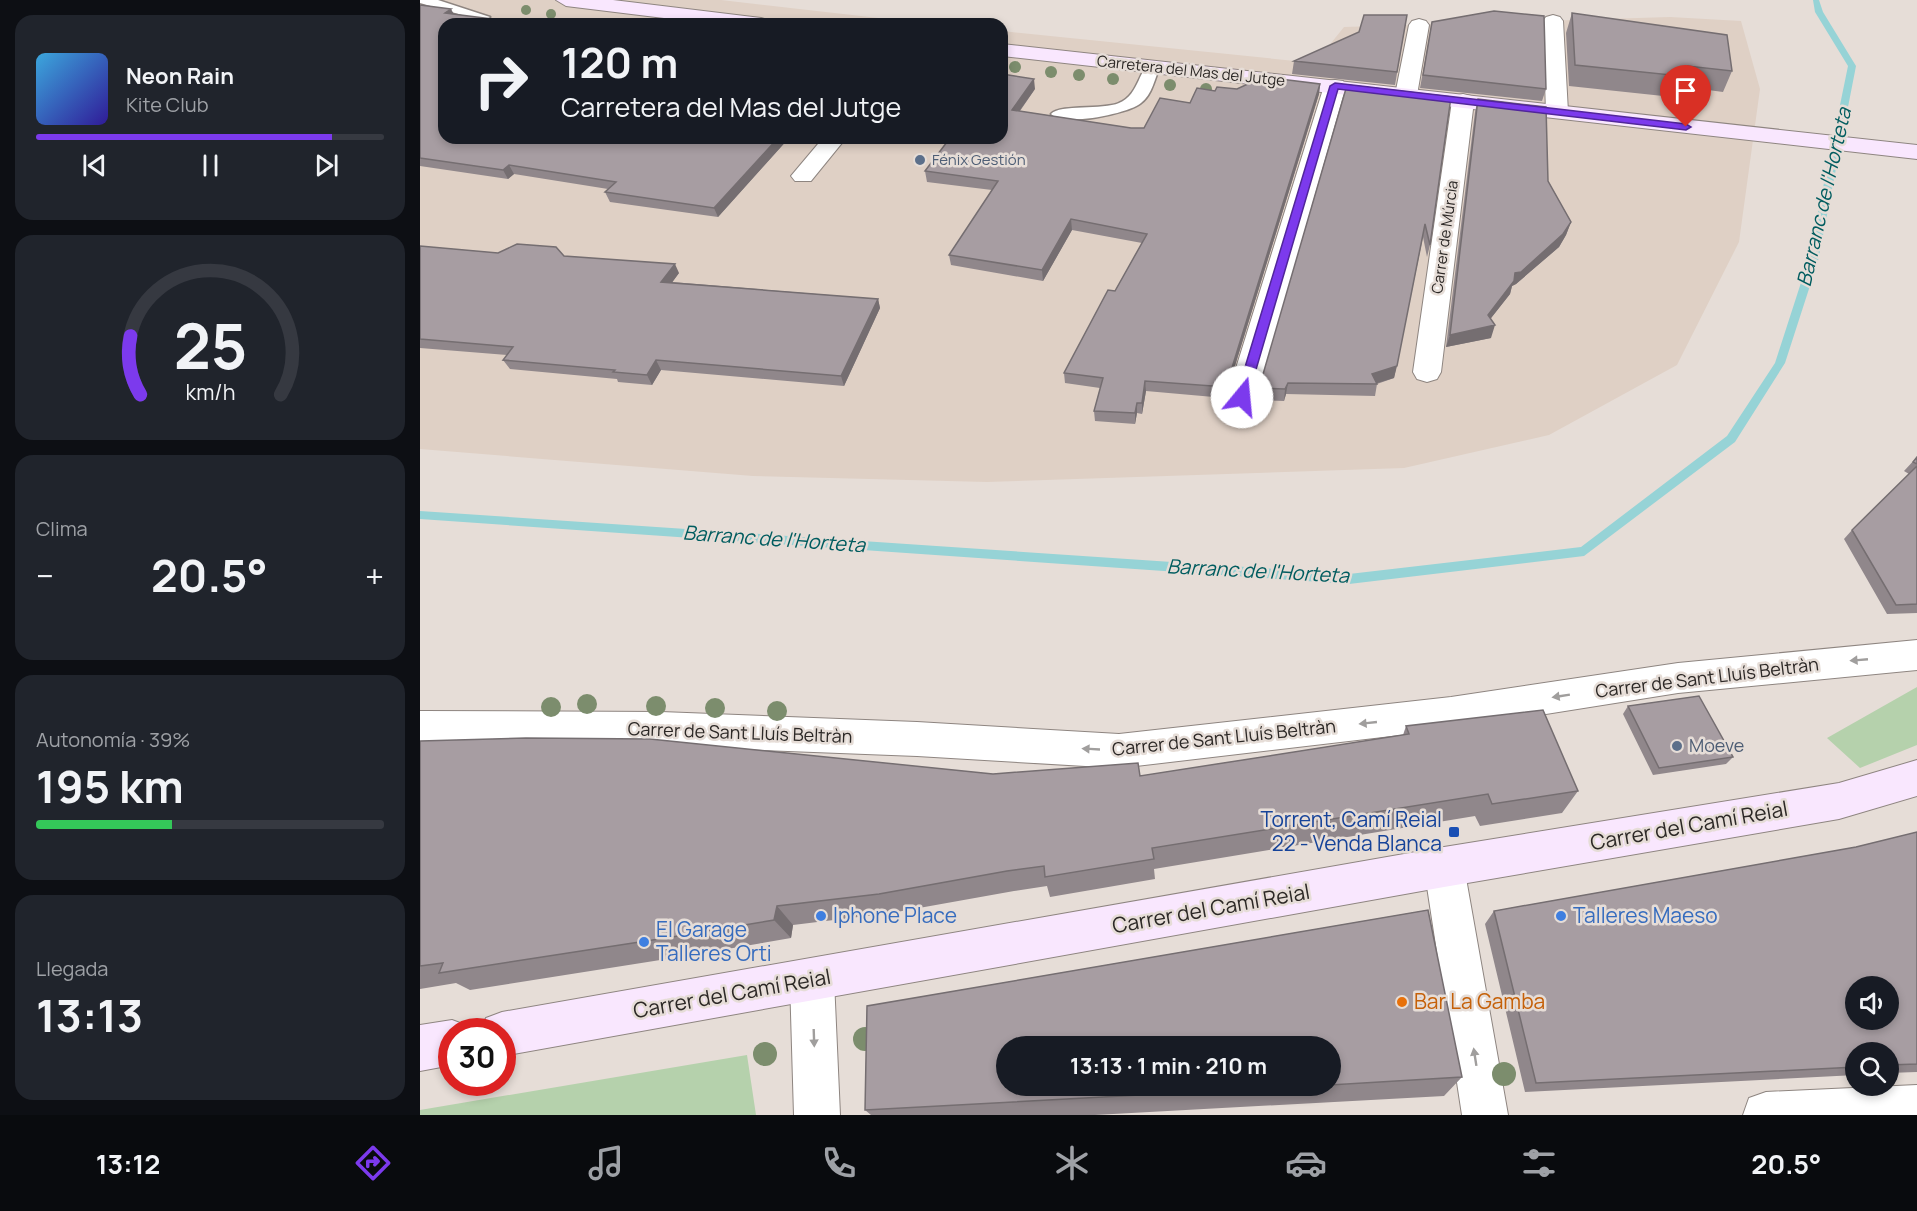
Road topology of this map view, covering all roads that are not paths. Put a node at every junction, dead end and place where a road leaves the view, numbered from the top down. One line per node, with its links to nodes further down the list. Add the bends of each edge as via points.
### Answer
1 (424, 0): 3 (lane)
2 (566, 0): 4 (street)
3 (483, 17)
4 (711, 18)
5 (1553, 21): 12 (street)
6 (1419, 25): 10 (street)
7 (1008, 53): 8 (street, Carretera del Mas del Jutge)
8 (1153, 66): 9 (street, Carretera del Mas del Jutge); 13 (lane, via 1137,99 1121,108)
9 (1335, 86): 10 (street, Carretera del Mas del Jutge); 18 (street)
10 (1406, 95): 11 (street, Carretera del Mas del Jutge)
11 (1463, 101): 12 (street, Carretera del Mas del Jutge); 17 (street, Carrer de Múrcia)
12 (1557, 112): 15 (street, Carretera del Mas del Jutge)
13 (1059, 114)
14 (830, 144): 16 (street)
15 (1917, 152)
16 (803, 176)
17 (1427, 372)
18 (1242, 397)
19 (1917, 655): 20 (street, Carrer de Sant Lluís Beltràn, one-way to 20, via 1678,678 1451,713 1119,751 661,729)
20 (420, 728)
21 (1917, 778): 22 (street, Carrer del Camí Reial, via 1839,801)
22 (1444, 867): 23 (street, Carrer del Camí Reial); 29 (street, one-way to 22)
23 (812, 980): 24 (street, Carrer del Camí Reial); 28 (street, one-way to 28)
24 (516, 1032)
25 (438, 1045): 26 (street)
26 (420, 1048)
27 (1917, 1108): 30 (street)
28 (817, 1115)
29 (1485, 1115)
30 (1766, 1115)

